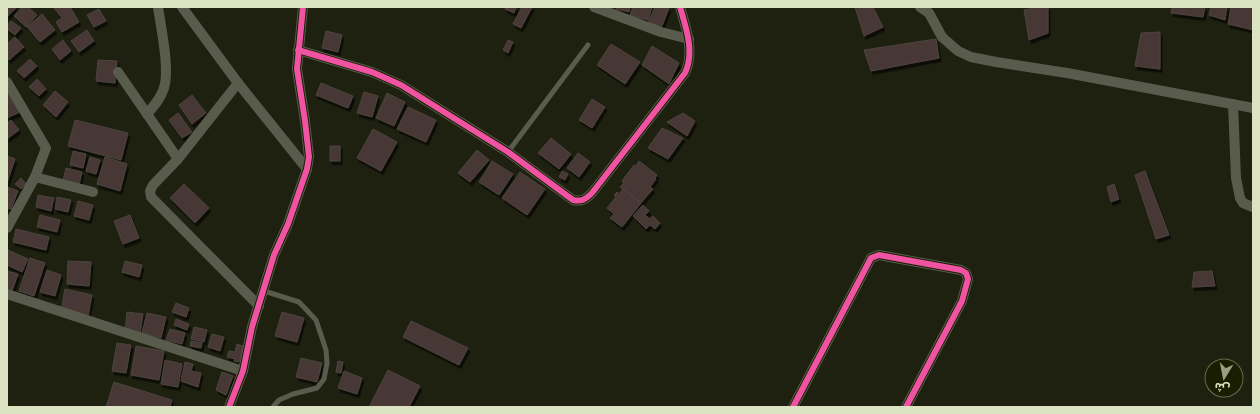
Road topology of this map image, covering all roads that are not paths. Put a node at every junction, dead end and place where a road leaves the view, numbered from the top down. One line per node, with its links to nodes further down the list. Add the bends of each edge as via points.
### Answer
1 (158, 7): 15 (street, via 166,74 164,88 157,103)
2 (182, 7): 12 (street)
3 (302, 7): 9 (street)
4 (594, 7): 7 (street, via 661,32)
5 (680, 7): 7 (street)
6 (920, 7): 13 (street, via 928,13 942,37 958,51 971,57)
7 (688, 39): 16 (street, via 689,59 685,73 592,192 582,200 573,200)
8 (588, 45): 16 (lane)
9 (298, 50): 16 (street, via 372,72 401,85); 18 (street, via 297,69 309,157)
10 (118, 72): 15 (street)
11 (7, 82): 19 (street, via 46,148)
12 (238, 83): 17 (street); 18 (street)
13 (1232, 104): 14 (street); 21 (street, via 1236,178 1240,198)
14 (1253, 108)
15 (147, 114): 17 (street)
16 (508, 152)
17 (178, 159): 25 (street, via 153,185 151,196)
18 (306, 169): 23 (street, via 288,224 274,255)
19 (35, 177): 20 (street); 22 (street)
20 (93, 192)
21 (1253, 207)
22 (7, 228)
23 (264, 291): 25 (street); 28 (lane, via 299,302 316,320 326,350 324,379 317,388 279,400)
24 (7, 294): 26 (street)
25 (259, 306): 26 (street)
26 (243, 371): 27 (street)
27 (229, 407)
28 (273, 407)
29 (794, 407): 30 (street, via 872,258 879,255 961,270 966,273 968,279 962,301)
30 (906, 407)

